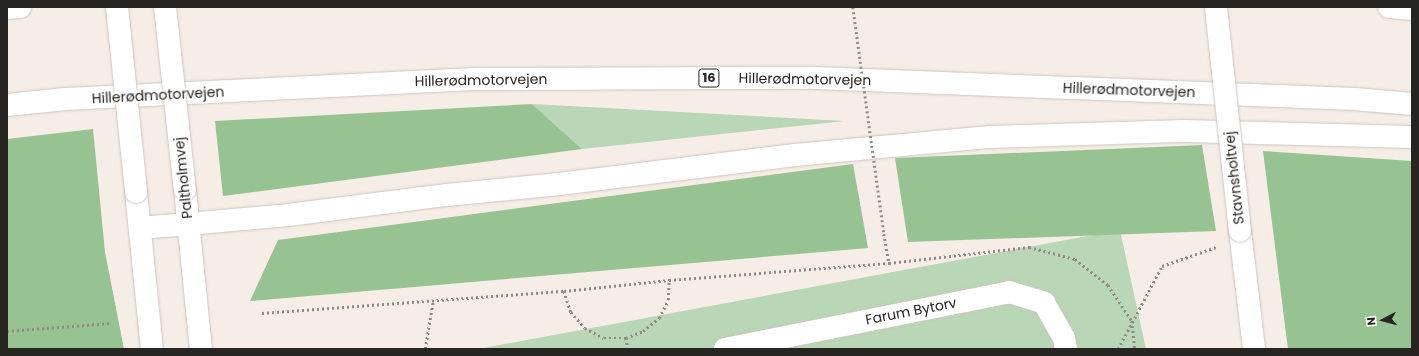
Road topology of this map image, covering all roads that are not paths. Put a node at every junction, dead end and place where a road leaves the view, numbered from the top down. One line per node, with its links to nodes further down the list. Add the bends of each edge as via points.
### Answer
1 (20, 7): 6 (main road)
2 (117, 7): 12 (main road, bridge)
3 (165, 7): 11 (main road, Paltholmvej, bridge)
4 (1216, 7): 17 (main road, Stavnsholtvej, bridge)
5 (1389, 7): 7 (main road)
6 (7, 8)
7 (1412, 9)
8 (1412, 104): 9 (main road, Hillerødmotorvejen / 16, via 1355,99 799,78 480,79 66,99)
9 (7, 105)
10 (1412, 137): 11 (main road, via 1185,131 990,137 796,155 288,215)
11 (188, 224): 12 (main road); 14 (main road, Paltholmvej)
12 (140, 228): 13 (main road)
13 (152, 349)
14 (201, 349)
15 (726, 349): 16 (main road, Farum Bytorv, via 1008,292 1044,302 1064,338)
16 (1066, 349)
17 (1254, 349)

